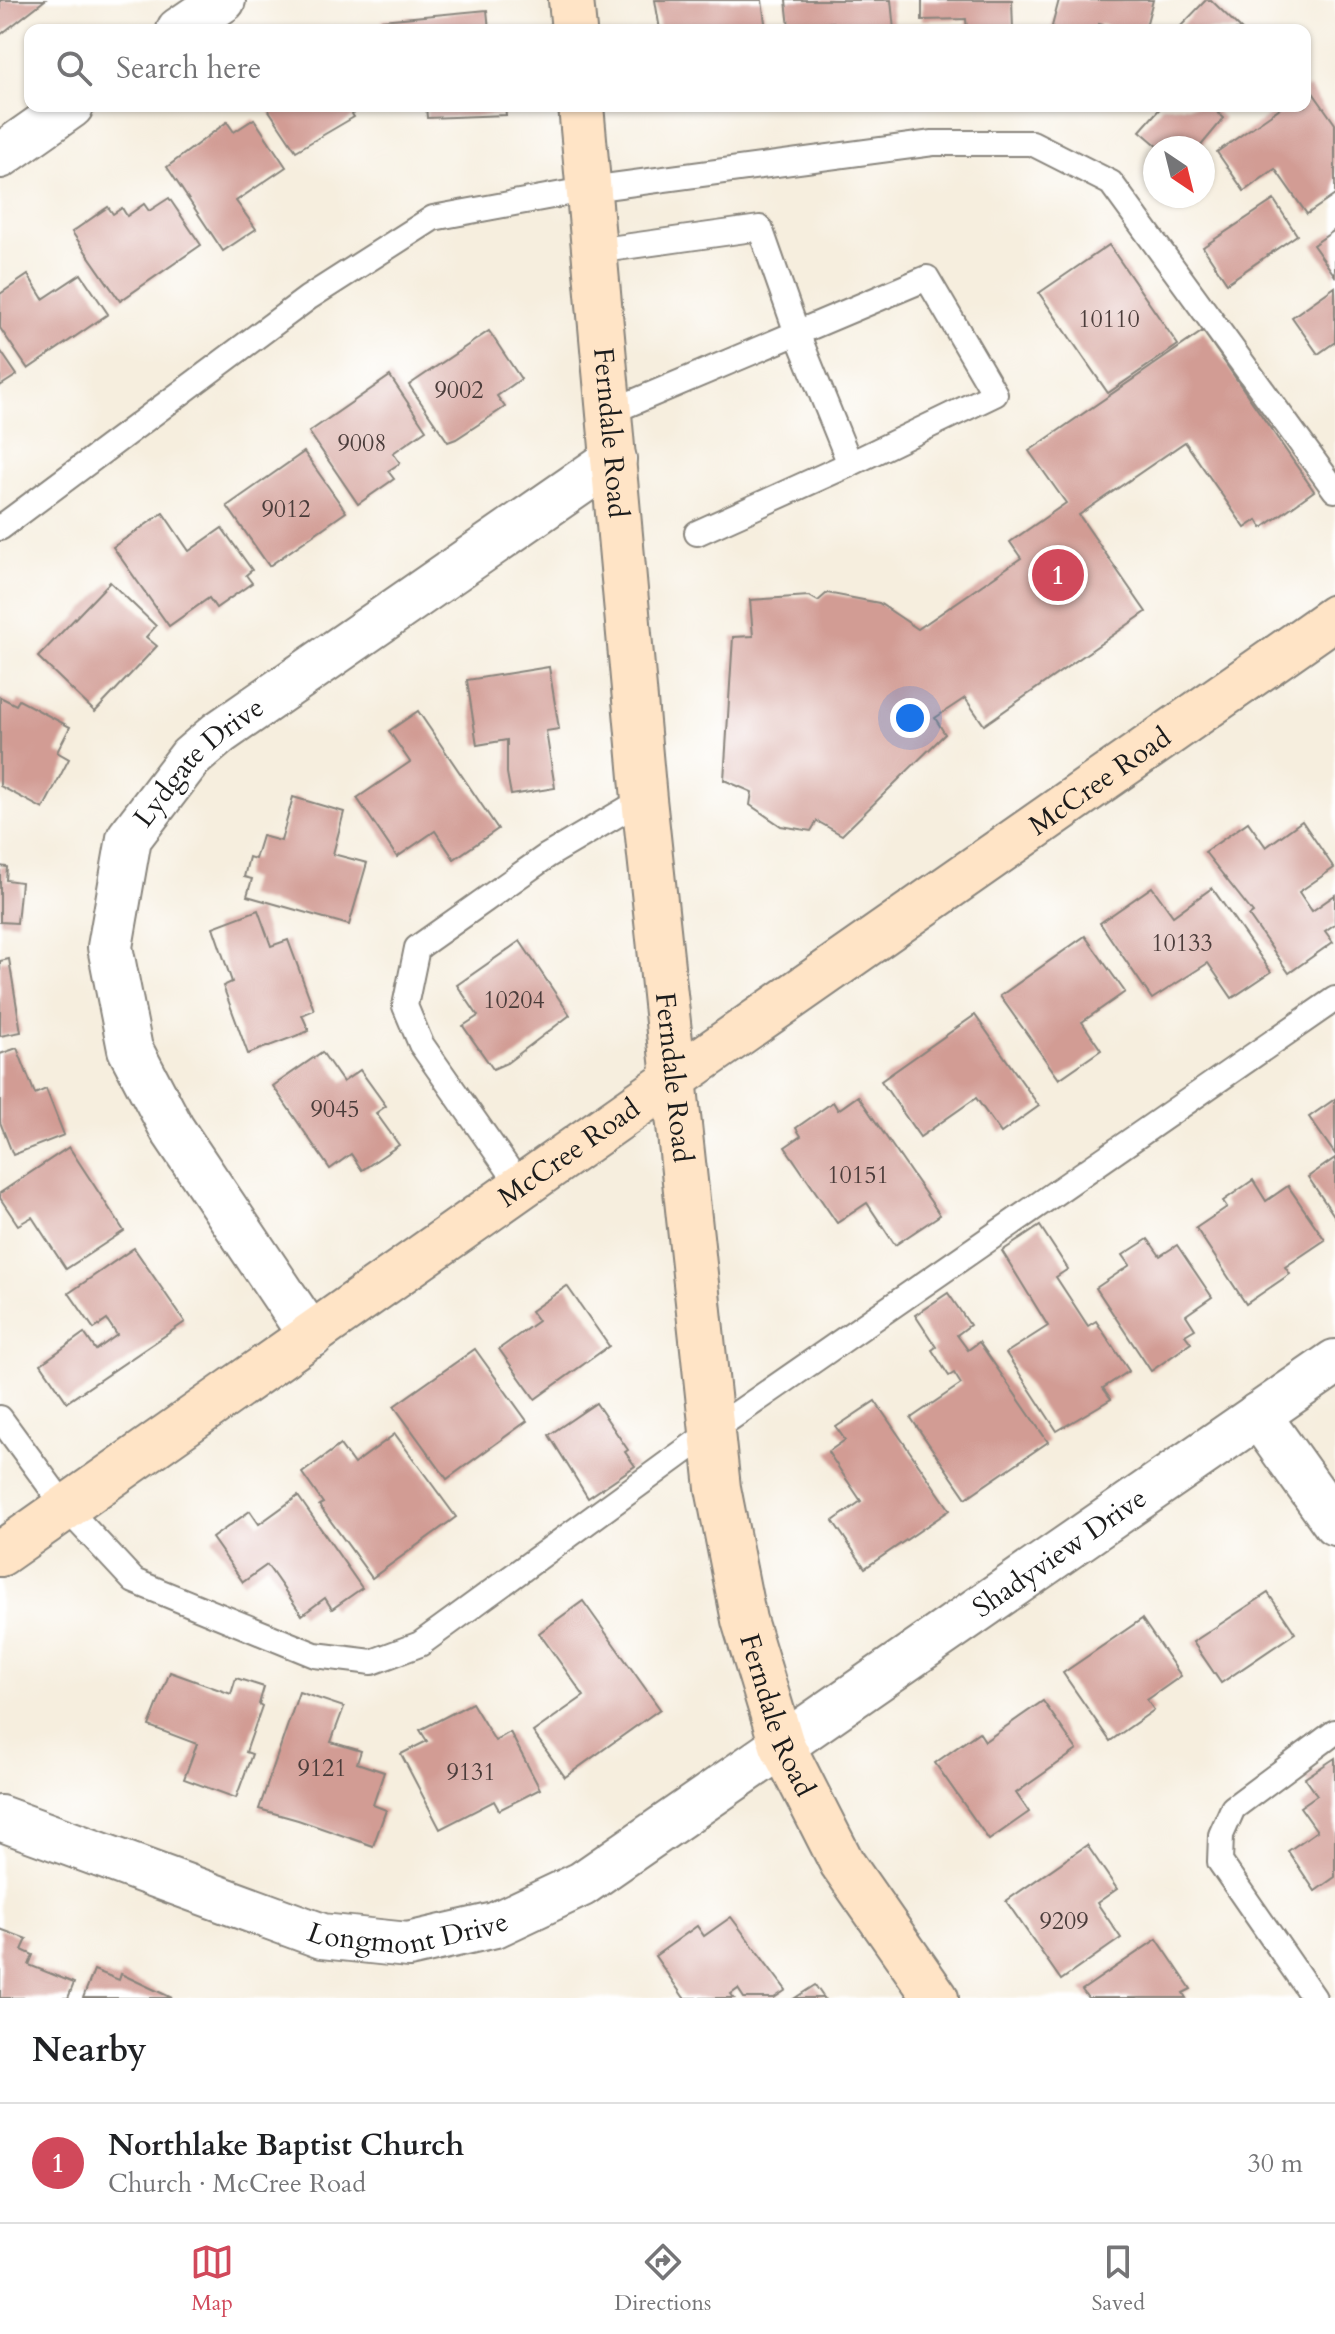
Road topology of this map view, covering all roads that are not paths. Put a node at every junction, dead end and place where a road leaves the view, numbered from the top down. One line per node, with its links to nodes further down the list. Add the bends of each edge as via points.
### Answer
1 (223, 0): 3 (street)
2 (571, 0): 4 (street)
3 (188, 24)
4 (573, 24)
5 (62, 112): 7 (street)
6 (582, 112): 8 (street, Ferndale Road)
7 (0, 156)
8 (590, 189): 9 (street, Ferndale Road); 14 (lane, via 933,143 1032,143 1111,183); 15 (lane, via 433,218 308,298)
9 (595, 251): 10 (lane, via 760,228); 11 (street, Ferndale Road)
10 (797, 333): 11 (lane); 13 (lane); 13 (lane, via 927,278 995,394)
11 (610, 412): 12 (street, Ferndale Road)
12 (614, 459): 18 (street, Ferndale Road); 22 (street, Lydgate Drive, via 219,733 190,758 129,838 110,947 130,1049 172,1129)
13 (850, 464): 16 (lane)
14 (1335, 490)
15 (0, 528)
16 (697, 533)
17 (1335, 617): 20 (street, McCree Road)
18 (644, 799): 20 (street, Ferndale Road); 21 (lane, via 547,856 417,948 405,1006 421,1044)
19 (1335, 999): 26 (lane)
20 (674, 1079): 21 (street, McCree Road); 26 (street, Ferndale Road)
21 (521, 1187): 22 (street, McCree Road)
22 (311, 1336): 27 (street, McCree Road)
23 (1335, 1362): 24 (street, Shadyview Drive)
24 (1258, 1415): 28 (street); 31 (street, Shadyview Drive)
25 (0, 1418): 27 (lane)
26 (712, 1431): 27 (lane, via 420,1644 372,1662 315,1655 134,1581); 31 (street, Ferndale Road, via 744,1620)
27 (66, 1508): 29 (street, McCree Road)
28 (1335, 1523)
29 (0, 1554)
30 (1335, 1732): 34 (lane, via 1233,1808 1221,1835 1220,1862)
31 (782, 1745): 32 (street, Longmont Drive, via 582,1884 495,1925 408,1945 322,1936); 33 (street, Ferndale Road, via 842,1863)
32 (0, 1818)
33 (936, 1998)
34 (1314, 1998)

